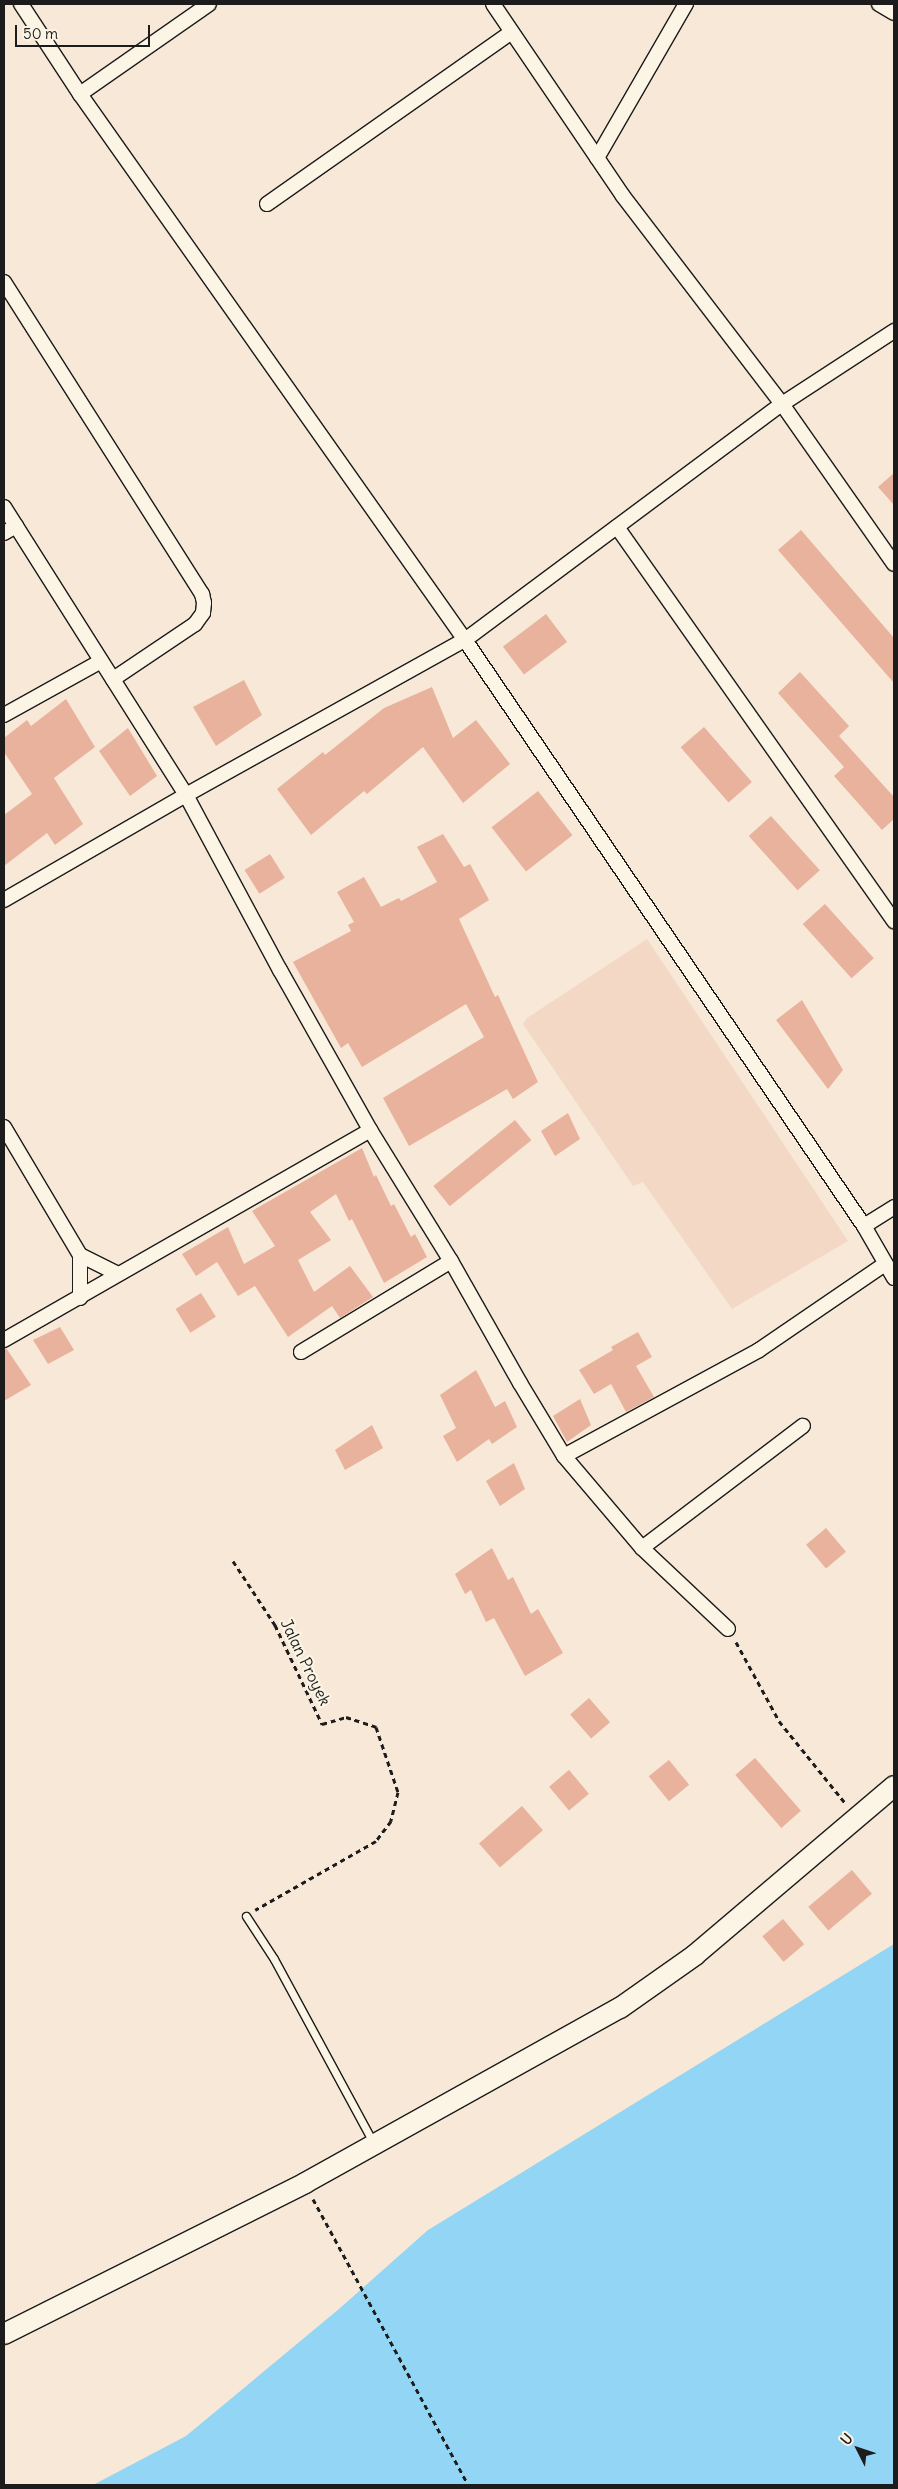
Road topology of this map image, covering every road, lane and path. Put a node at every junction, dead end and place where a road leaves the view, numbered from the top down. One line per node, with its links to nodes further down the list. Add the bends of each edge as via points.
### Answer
1 (21, 4): 8 (street)
2 (209, 4): 8 (street)
3 (493, 4): 7 (street)
4 (686, 4): 9 (street)
5 (879, 4): 6 (street)
6 (894, 13)
7 (512, 32): 9 (street); 10 (street)
8 (80, 94): 18 (street)
9 (597, 158): 13 (street)
10 (267, 204)
11 (4, 282): 20 (street, via 202,594 202,613 195,624)
12 (894, 330): 13 (street)
13 (782, 404): 15 (street); 17 (street)
14 (4, 507): 16 (street)
15 (617, 527): 18 (street); 24 (street)
16 (10, 529): 19 (street)
17 (894, 564)
18 (465, 640): 22 (street); 28 (street)
19 (101, 661): 20 (street); 21 (street)
20 (112, 680): 22 (street)
21 (4, 715)
22 (186, 795): 23 (street); 26 (street)
23 (4, 900)
24 (894, 921)
25 (4, 1127): 29 (street)
26 (370, 1130): 30 (street); 32 (street)
27 (894, 1207): 28 (street)
28 (864, 1226): 31 (street)
29 (80, 1255): 32 (street); 34 (street)
30 (451, 1261): 36 (street); 38 (street)
31 (885, 1264): 33 (street); 38 (street, via 759,1350)
32 (118, 1274): 34 (street)
33 (894, 1278)
34 (80, 1298): 35 (street)
35 (4, 1340)
36 (301, 1352)
37 (803, 1426): 39 (street)
38 (564, 1456): 39 (street)
39 (642, 1548): 41 (street)
40 (234, 1561): 44 (path, Jalan Proyek, via 275,1625 322,1724 346,1717 376,1727 398,1792 391,1821 376,1841)
41 (728, 1629): 43 (path, via 779,1720)
42 (894, 1786): 43 (main road)
43 (856, 1818): 45 (main road, via 695,1955 620,2008)
44 (246, 1916): 45 (lane, via 274,1960)
45 (374, 2144): 46 (main road)
46 (305, 2183): 47 (main road); 48 (path)
47 (4, 2334)
48 (468, 2485)

